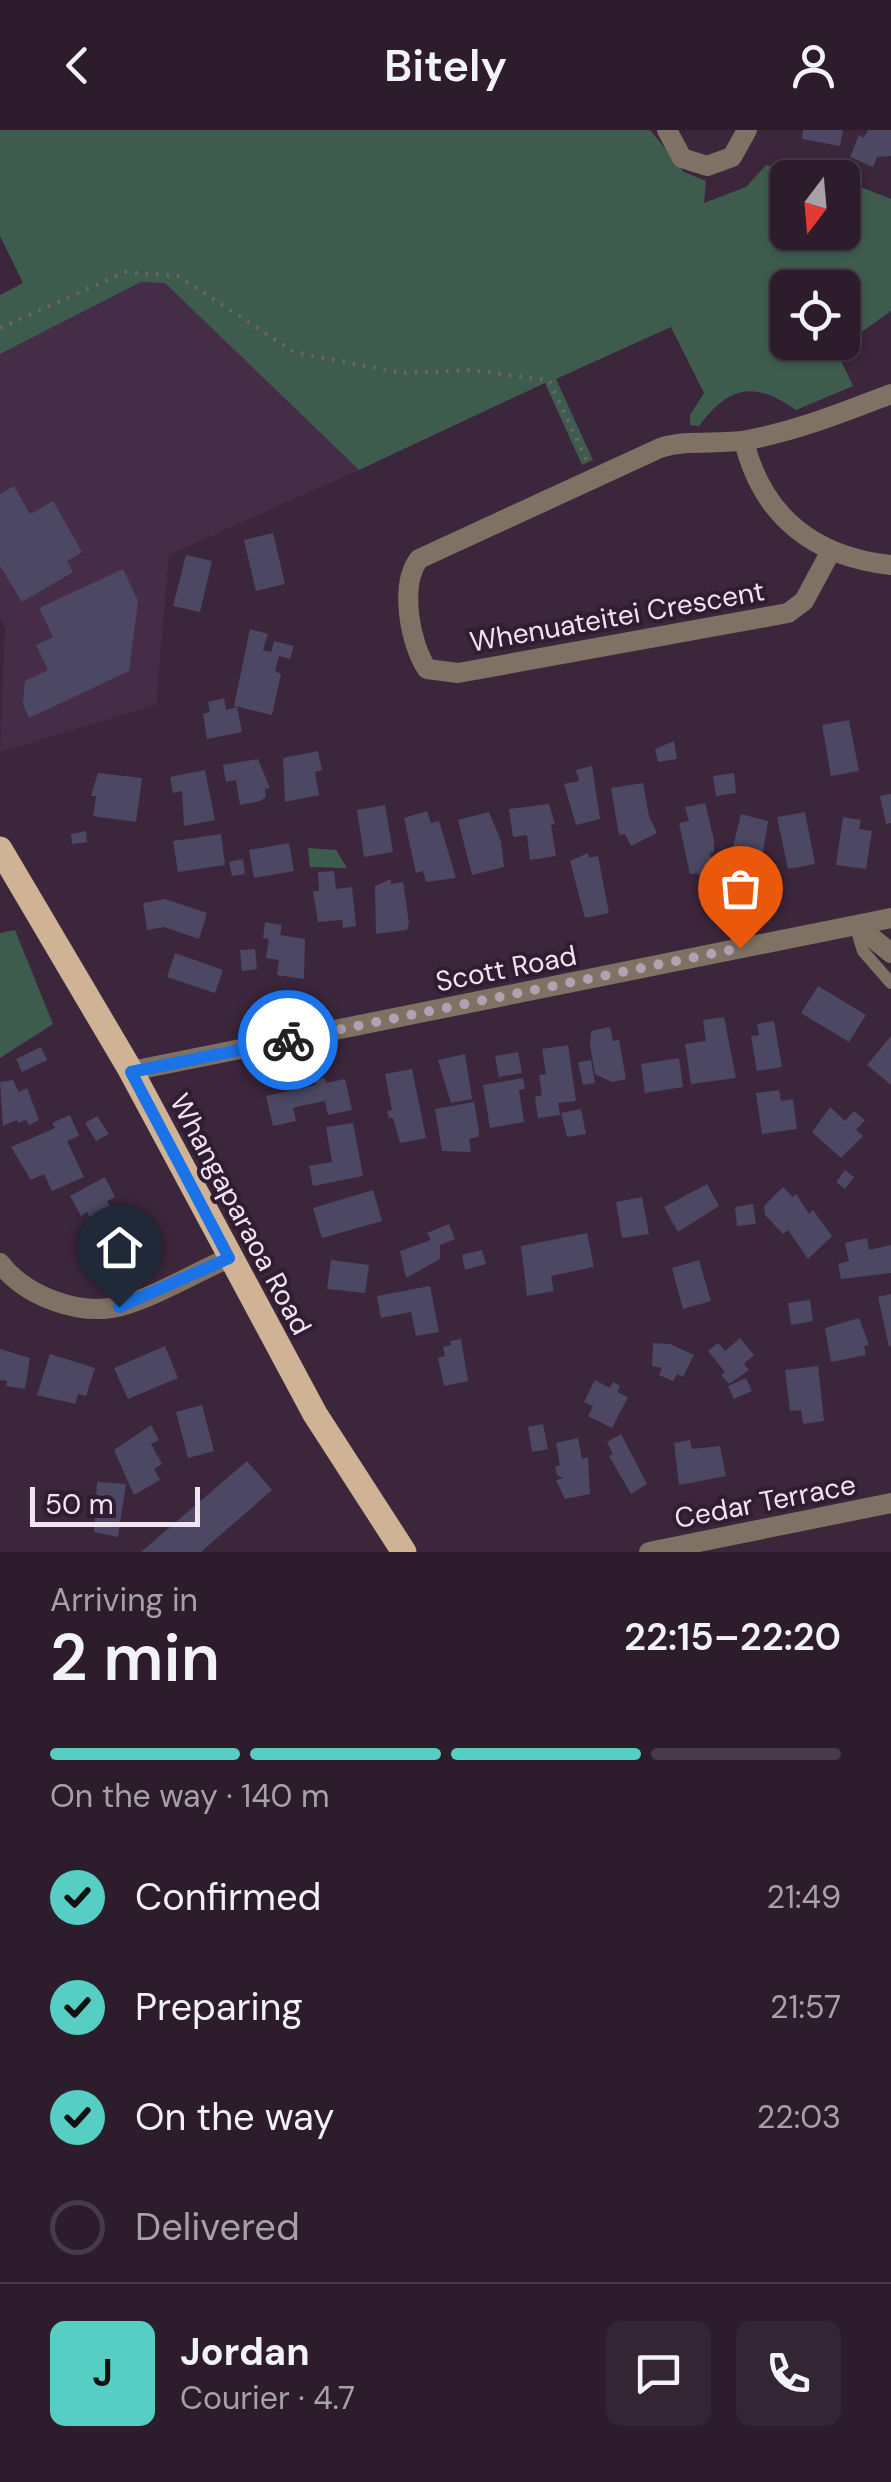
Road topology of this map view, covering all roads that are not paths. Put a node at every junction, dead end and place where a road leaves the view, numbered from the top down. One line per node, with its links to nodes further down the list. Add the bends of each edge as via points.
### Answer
1 (666, 130): 2 (street, via 682,158 707,166 732,157)
2 (747, 130)
3 (891, 394): 4 (street, Whenuateitei Crescent)
4 (744, 440): 5 (street, via 765,499); 5 (street, Whenuateitei Crescent, via 682,442 419,559 408,582 418,654 427,669 458,673 788,613 804,601)
5 (830, 551): 6 (street)
6 (891, 565)
7 (0, 849): 12 (main road, Whangaparaoa Road)
8 (891, 918): 9 (street, Scott Road)
9 (856, 925): 10 (street); 11 (lane, via 863,951); 12 (street, Scott Road)
10 (891, 953)
11 (891, 984)
12 (131, 1072): 13 (main road, Whangaparaoa Road)
13 (229, 1258): 14 (street, via 119,1307 64,1304 24,1286); 16 (main road, Whangaparaoa Road, via 354,1480)
14 (0, 1263)
15 (891, 1503): 17 (street, Cedar Terrace)
16 (404, 1552)
17 (649, 1552)

